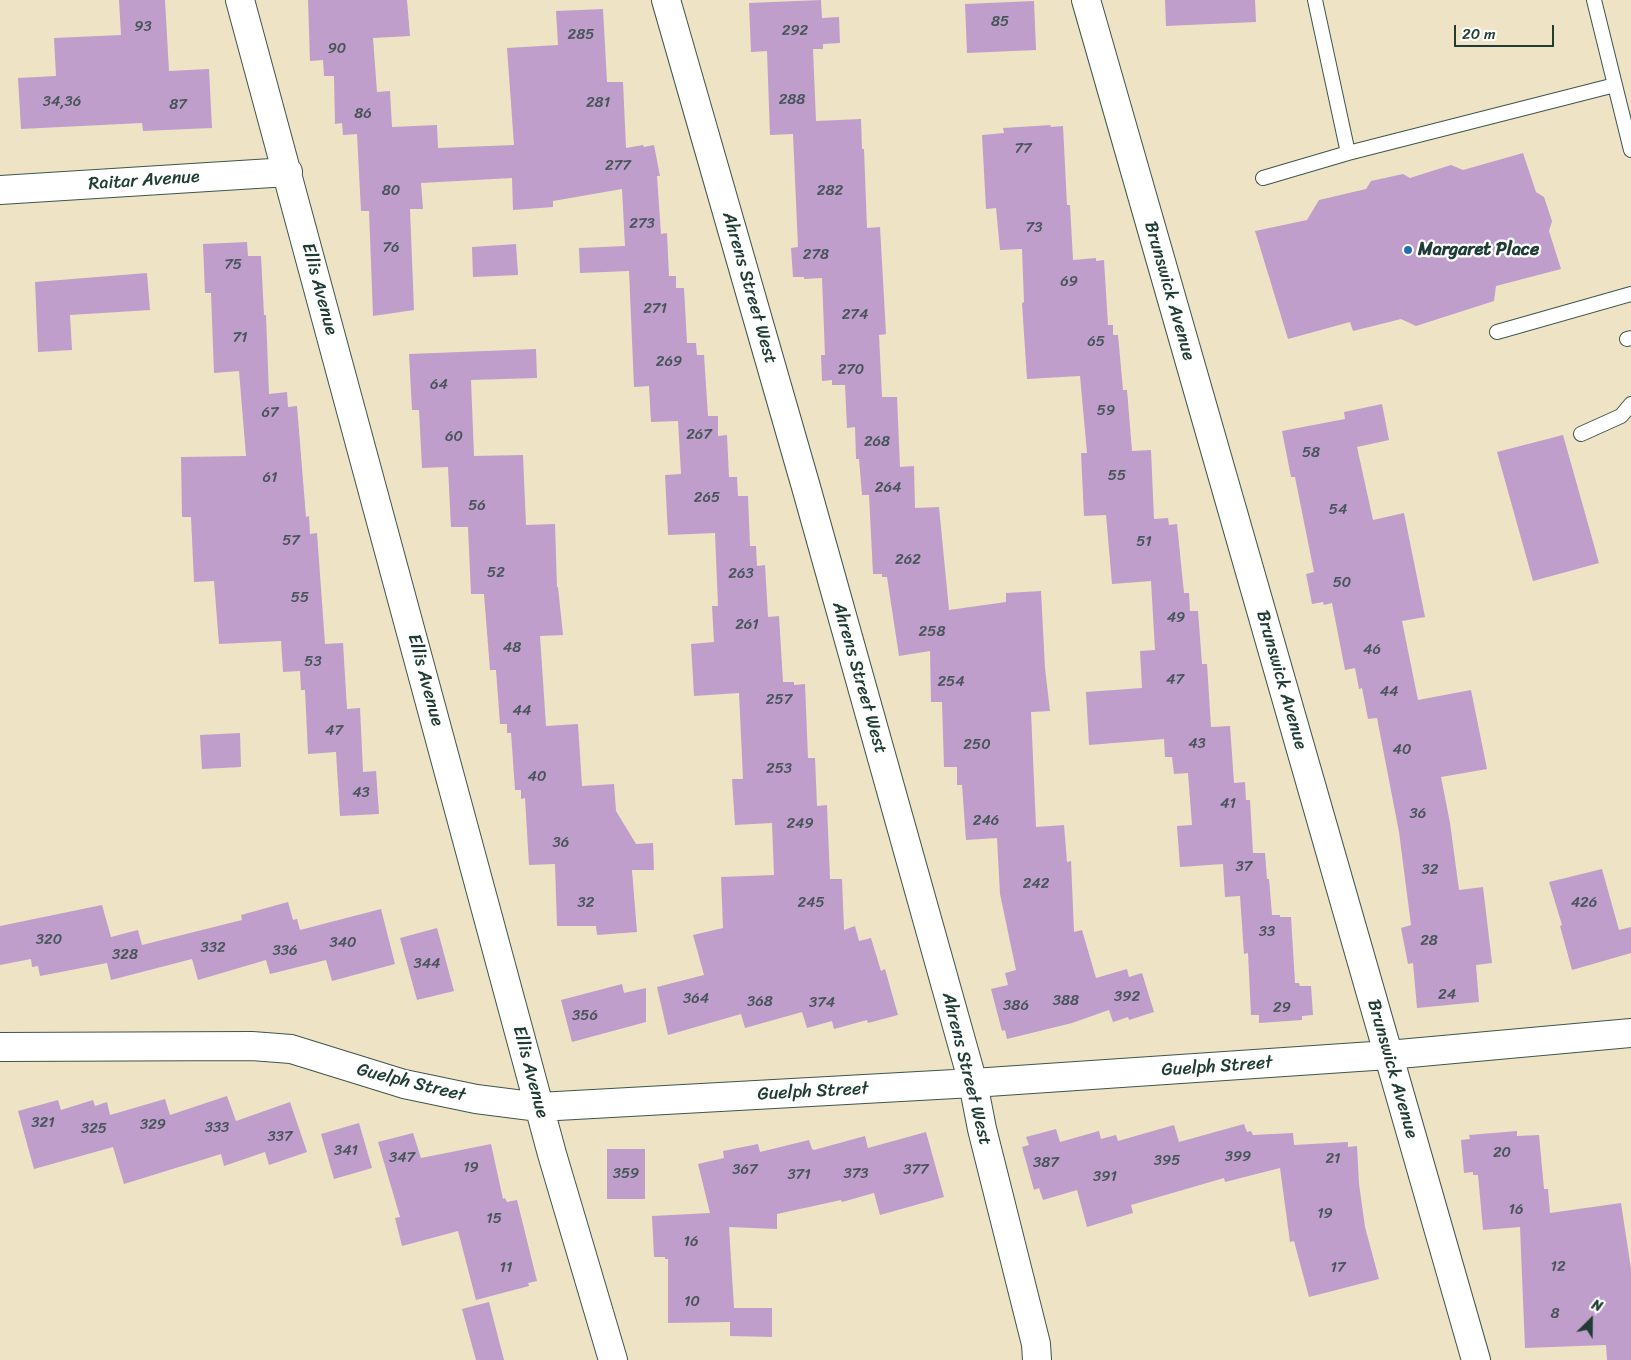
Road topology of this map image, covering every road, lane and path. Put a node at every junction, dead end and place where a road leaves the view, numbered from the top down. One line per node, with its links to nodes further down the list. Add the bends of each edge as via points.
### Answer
1 (240, 0): 9 (street, Ellis Avenue)
2 (666, 0): 19 (street, Ahrens Street West)
3 (1086, 0): 18 (street, Brunswick Avenue)
4 (1315, 0): 8 (lane)
5 (1594, 0): 6 (lane)
6 (1615, 85): 7 (lane); 8 (lane)
7 (1631, 150)
8 (1348, 154): 10 (lane)
9 (288, 172): 11 (street, Raitar Avenue); 20 (street, Ellis Avenue)
10 (1264, 178)
11 (0, 190)
12 (1631, 294): 13 (lane)
13 (1497, 332)
14 (1631, 404): 15 (lane, via 1621,416)
15 (1581, 434)
16 (1631, 1033): 18 (street, Guelph Street)
17 (0, 1047): 20 (street, Guelph Street, via 252,1046 291,1049 404,1084 476,1099)
18 (1388, 1055): 19 (street, Guelph Street); 23 (street, Brunswick Avenue)
19 (973, 1083): 20 (street, Guelph Street); 22 (street, Ahrens Street West, via 1036,1344)
20 (539, 1106): 21 (street, Ellis Avenue)
21 (613, 1360)
22 (1037, 1360)
23 (1476, 1360)

